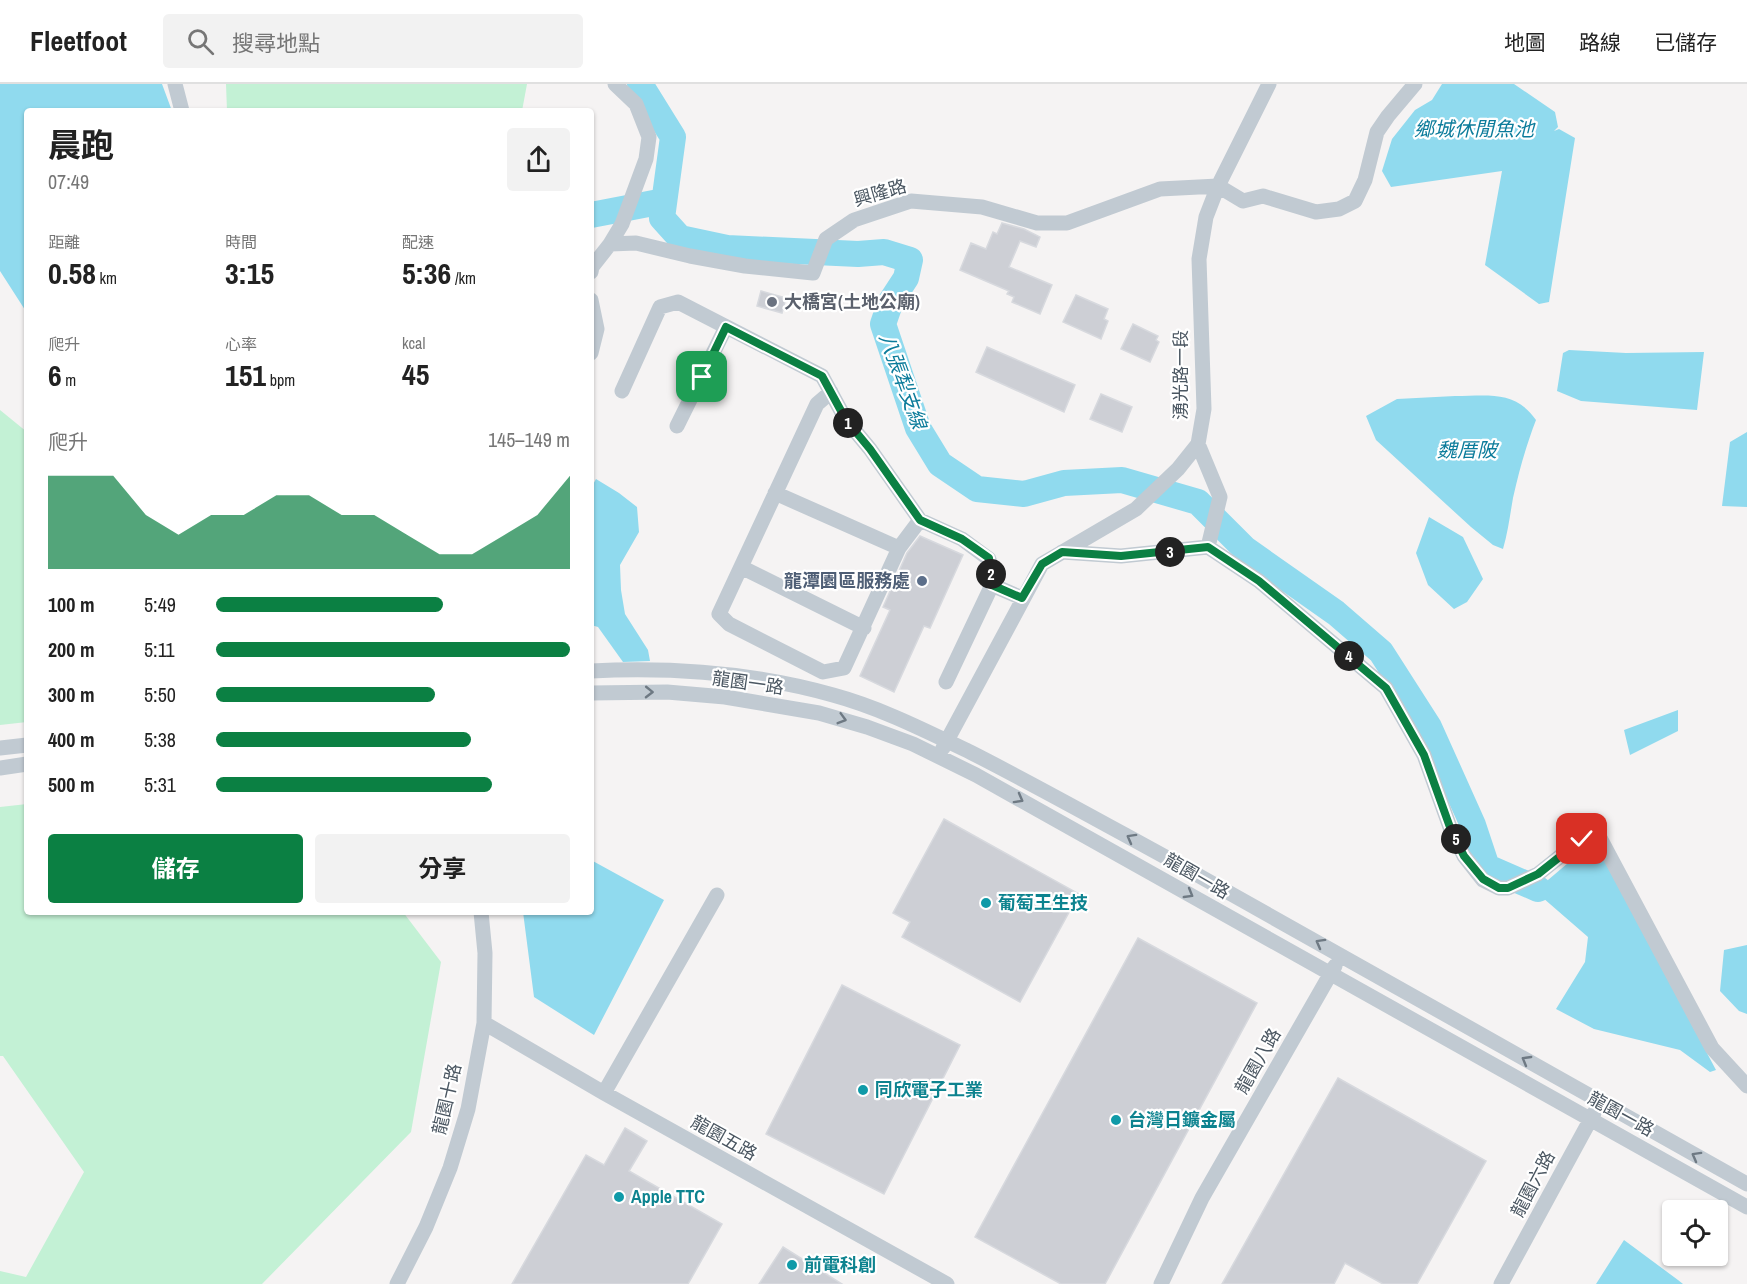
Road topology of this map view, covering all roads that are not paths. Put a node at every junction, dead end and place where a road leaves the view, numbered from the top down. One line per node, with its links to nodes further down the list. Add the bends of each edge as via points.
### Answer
1 (175, 84): 5 (street)
2 (615, 84): 7 (street, via 636,104 649,137 646,159 622,224)
3 (1269, 84): 6 (street, 湧光路一段)
4 (1415, 84): 6 (street, via 1377,132 1365,180 1355,201 1339,209 1316,212 1263,196 1243,201)
5 (181, 108)
6 (1218, 186): 7 (street, 興隆路, via 1160,189 1067,223 1037,223 982,207 911,201 854,220 826,238 813,273 745,266 636,243); 15 (street, 湧光路一段, via 1206,217 1199,260 1204,409)
7 (610, 244): 8 (street)
8 (594, 264)
9 (594, 314): 11 (street)
10 (726, 327): 12 (street, via 678,302 660,307); 13 (street, via 822,376); 14 (street)
11 (594, 340)
12 (622, 391)
13 (831, 392): 16 (street, via 817,404); 17 (street, via 846,420)
14 (677, 426)
15 (1198, 444): 18 (street, via 1220,496); 20 (street, 湧光路一段, via 1136,509)
16 (775, 493): 19 (street); 21 (street)
17 (920, 520): 19 (street); 22 (street, via 962,539 989,558)
18 (1208, 547): 20 (street, via 1121,556); 39 (street, via 1259,581 1386,688 1424,755 1464,856 1483,879 1499,888 1508,888 1538,874 1582,839 1596,835 1600,838 1712,1048)
19 (899, 548): 24 (street)
20 (1062, 552): 23 (street, 湧光路一段, via 1042,564)
21 (741, 567): 24 (street); 24 (street, via 718,614 729,624 823,672 844,668)
22 (992, 585): 23 (street); 26 (street)
23 (1022, 598): 28 (street, 湧光路一段)
24 (864, 628)
25 (594, 671): 28 (street, 龍園一路, via 657,669 755,679 834,696)
26 (946, 682)
27 (594, 693): 31 (street, 龍園一路, one-way to 31, via 667,692 725,697 819,713 867,727)
28 (947, 741): 31 (street, 湧光路一段); 36 (street, 龍園一路, one-way to 28)
29 (24, 745): 30 (street)
30 (0, 748)
31 (938, 756): 37 (street, 龍園一路, one-way to 37)
32 (24, 764): 33 (street)
33 (0, 768)
34 (717, 895): 40 (street)
35 (481, 915): 38 (street, 龍園十路)
36 (1342, 955): 37 (street, 龍園八路); 41 (street, 龍園一路, one-way to 36)
37 (1331, 975): 42 (street, 龍園一路); 47 (street, 龍園八路, via 1202,1198)
38 (484, 1023): 40 (street, 龍園五路); 45 (street, 龍園十路, via 468,1108 450,1168)
39 (1747, 1086)
40 (604, 1093): 46 (street, 龍園五路)
41 (1599, 1102): 42 (street, 龍園六路); 43 (street, 龍園一路, one-way to 41)
42 (1590, 1120): 44 (street, 龍園一路); 48 (street, 龍園六路)
43 (1747, 1184)
44 (1747, 1207)
45 (397, 1284)
46 (947, 1284)
47 (1161, 1284)
48 (1501, 1284)

